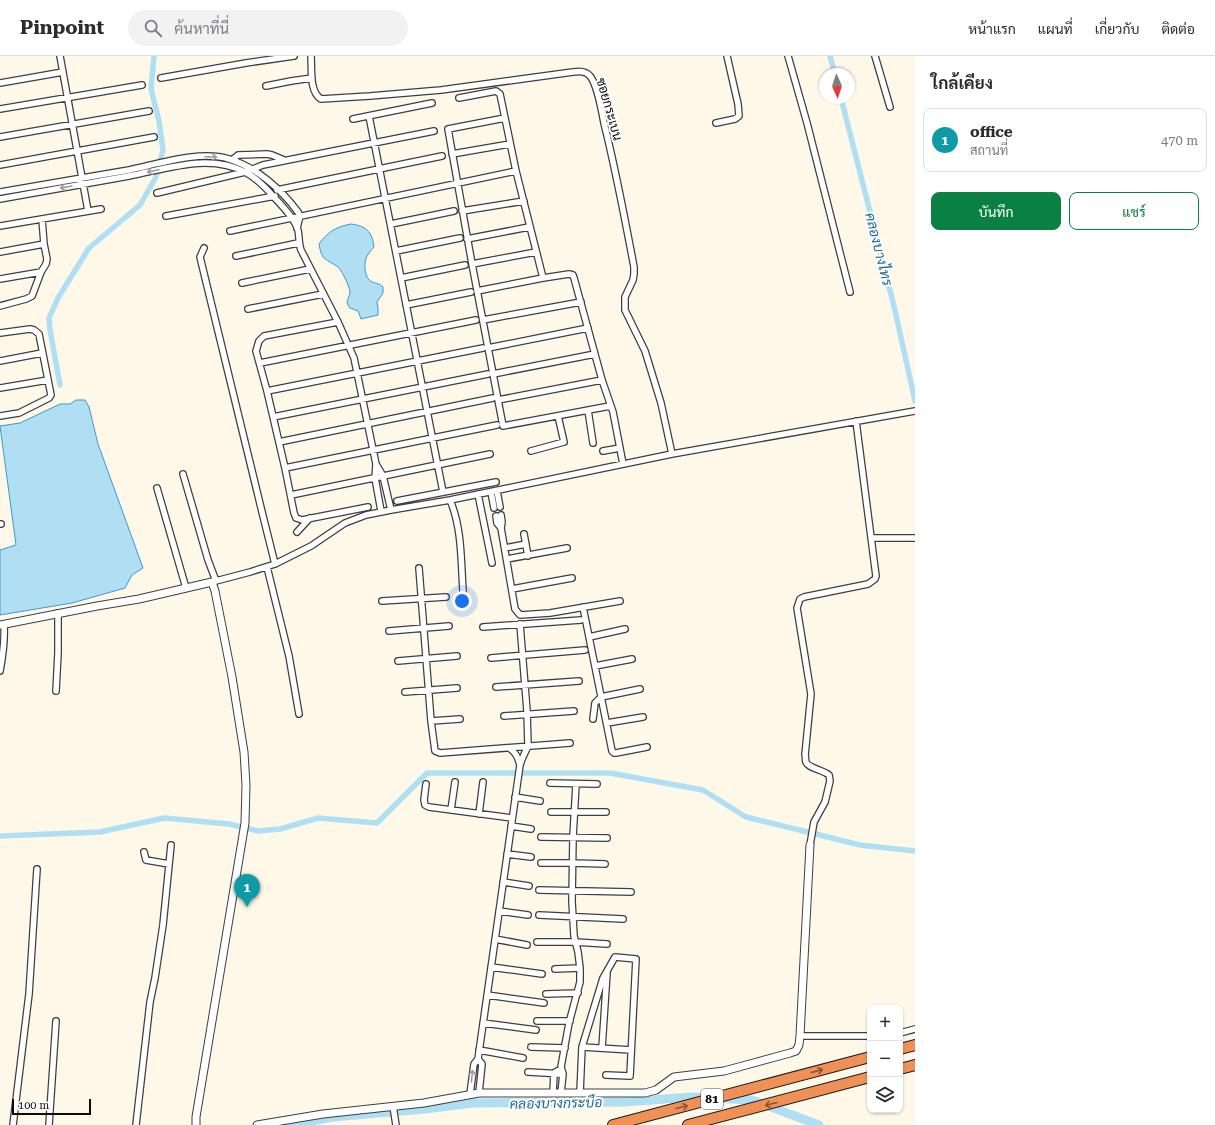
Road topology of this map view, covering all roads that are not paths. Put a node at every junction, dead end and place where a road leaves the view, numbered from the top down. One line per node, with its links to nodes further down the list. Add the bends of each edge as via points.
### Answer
1 (60, 56): 7 (street)
2 (294, 56): 8 (street)
3 (311, 56): 9 (street, ซอยกระเบน)
4 (728, 56): 22 (street, via 739,116)
5 (788, 56): 82 (street)
6 (875, 56): 16 (street)
7 (63, 72): 10 (street); 13 (street)
8 (161, 78)
9 (312, 78): 12 (street); 128 (street, ซอยกระเบน, via 315,94 321,99 329,99 441,90 573,72 588,74 594,83 606,128 634,268 633,280 625,297 625,310 645,351 661,403)
10 (0, 83)
11 (142, 85): 13 (street)
12 (266, 86)
13 (68, 98): 17 (street); 23 (street)
14 (459, 98): 20 (street, via 499,92)
15 (432, 103): 19 (street)
16 (890, 107)
17 (0, 109)
18 (149, 111): 23 (street)
19 (369, 116): 21 (street); 27 (street)
20 (505, 118): 28 (street); 30 (street, via 448,129)
21 (353, 119)
22 (716, 123)
23 (72, 124): 25 (street); 29 (street)
24 (434, 131): 27 (street)
25 (0, 137)
26 (154, 137): 29 (street)
27 (374, 142): 34 (street); 39 (street)
28 (510, 144): 30 (street); 40 (street)
29 (77, 152): 37 (street); 42 (street)
30 (452, 154): 43 (street)
31 (442, 156): 39 (street)
32 (188, 158): 33 (street, one-way to 33, via 206,156); 35 (street); 36 (street)
33 (232, 160): 34 (street, via 238,156 266,154); 38 (street)
34 (285, 160): 38 (street)
35 (173, 164): 36 (street); 42 (street)
36 (189, 164): 41 (street, via 220,164)
37 (0, 165)
38 (253, 169): 41 (street); 45 (street)
39 (380, 169): 45 (street); 48 (street)
40 (516, 171): 43 (street); 50 (street)
41 (245, 172): 46 (street); 47 (street)
42 (82, 181): 44 (street); 49 (street, one-way to 49); 52 (street)
43 (458, 183): 48 (street); 54 (street)
44 (0, 192)
45 (280, 192): 47 (street); 56 (street)
46 (157, 193)
47 (273, 196): 55 (street); 57 (street)
48 (385, 198): 56 (street); 59 (street)
49 (0, 199)
50 (524, 201): 54 (street); 61 (street)
51 (101, 209): 52 (street)
52 (88, 211): 58 (street)
53 (454, 211): 59 (street)
54 (462, 211): 65 (street)
55 (166, 216)
56 (300, 216): 57 (street); 62 (street)
57 (292, 218): 62 (street); 63 (street)
58 (42, 219): 60 (street); 67 (street)
59 (390, 224): 69 (street)
60 (0, 226)
61 (529, 226): 65 (street); 71 (street)
62 (297, 228): 66 (street)
63 (230, 231)
64 (460, 238): 69 (street)
65 (467, 239): 73 (street)
66 (298, 243): 72 (street); 75 (street)
67 (44, 244): 70 (street); 76 (street, via 47,258)
68 (204, 248): 159 (street, via 200,257)
69 (396, 251): 77 (street)
70 (0, 252)
71 (536, 252): 73 (street); 78 (street)
72 (236, 256)
73 (472, 264): 81 (street)
74 (465, 265): 77 (street)
75 (310, 269): 80 (street); 83 (street)
76 (41, 272): 79 (street); 86 (street, via 32,296)
77 (401, 278): 85 (street)
78 (543, 278): 81 (street); 84 (street, via 573,275)
79 (0, 279)
80 (242, 283)
81 (474, 291): 85 (street); 89 (street)
82 (850, 292)
83 (323, 294): 87 (street); 90 (street)
84 (581, 302): 89 (street); 91 (street)
85 (406, 305): 93 (street)
86 (0, 306)
87 (248, 309)
88 (476, 320): 93 (street)
89 (483, 320): 95 (street)
90 (338, 322): 94 (street); 100 (street, via 264,336 257,344 256,350)
91 (588, 328): 95 (street); 97 (street)
92 (0, 333): 96 (street, via 34,330 39,334)
93 (412, 333): 94 (street); 99 (street)
94 (349, 346): 100 (street); 101 (street)
95 (485, 348): 99 (street); 102 (street)
96 (42, 353): 98 (street); 103 (street)
97 (595, 354): 102 (street); 104 (street)
98 (0, 361)
99 (417, 361): 101 (street); 105 (street)
100 (260, 364): 107 (street)
101 (357, 373): 107 (street); 108 (street)
102 (491, 374): 105 (street); 109 (street)
103 (48, 380): 106 (street); 114 (street, via 51,391 49,398 19,412)
104 (602, 380): 109 (street); 110 (street)
105 (422, 387): 108 (street); 113 (street)
106 (0, 388)
107 (267, 391): 116 (street)
108 (362, 399): 116 (street); 118 (street)
109 (496, 399): 113 (street); 115 (street, via 504,426)
110 (610, 406): 111 (street); 123 (street)
111 (588, 410): 115 (street); 122 (street)
112 (915, 411): 117 (street)
113 (427, 412): 118 (street); 120 (street)
114 (0, 416)
115 (558, 416): 125 (street, via 564,442)
116 (273, 417): 121 (street)
117 (856, 421): 128 (street); 152 (street)
118 (367, 424): 121 (street); 124 (street)
119 (497, 425): 120 (street)
120 (432, 438): 124 (street); 131 (street)
121 (279, 442): 132 (street)
122 (593, 443)
123 (620, 448): 126 (street); 130 (street)
124 (373, 450): 129 (street); 132 (street)
125 (531, 451)
126 (603, 451)
127 (490, 454): 131 (street)
128 (672, 454): 130 (street)
129 (376, 464): 134 (street); 135 (street)
130 (623, 464): 138 (street)
131 (438, 465): 134 (street); 139 (street)
132 (285, 468): 141 (street)
133 (183, 474): 164 (street)
134 (383, 476): 135 (street); 146 (street)
135 (375, 478): 141 (street); 147 (street)
136 (496, 482): 139 (street)
137 (157, 488): 165 (street)
138 (494, 491): 140 (street); 145 (street)
139 (443, 492): 143 (street)
140 (478, 494): 142 (street); 160 (street)
141 (291, 495): 149 (street, via 296,518)
142 (450, 500): 146 (street); 167 (street, via 457,520)
143 (397, 501)
144 (368, 507): 149 (street)
145 (497, 508)
146 (391, 510): 147 (street)
147 (381, 512): 159 (street, via 345,523 311,546)
148 (498, 515): 155 (street, via 497,523 501,528)
149 (310, 518): 150 (street)
150 (297, 532)
151 (524, 534): 154 (street)
152 (872, 538): 153 (street); 235 (street, via 876,576 873,582 804,597 800,599 797,608 811,694 806,762 809,766 825,771 830,781 825,802 814,822)
153 (914, 538)
154 (526, 544): 155 (street); 157 (street)
155 (505, 548): 158 (street)
156 (567, 548): 157 (street)
157 (528, 556): 158 (street)
158 (507, 559): 166 (street)
159 (275, 564): 161 (street)
160 (492, 564)
161 (267, 567): 164 (street); 202 (street)
162 (420, 568): 169 (street)
163 (572, 578): 166 (street)
164 (214, 582): 165 (street); 306 (street, via 244,752 246,823)
165 (186, 588): 173 (street)
166 (512, 589): 172 (street, via 516,609 520,615)
167 (463, 591)
168 (446, 597): 169 (street)
169 (422, 598): 170 (street); 179 (street)
170 (382, 601)
171 (620, 601): 172 (street)
172 (583, 607): 182 (street)
173 (58, 613): 175 (street); 198 (street)
174 (581, 620): 176 (street)
175 (2, 624): 191 (street, via 5,637)
176 (520, 624): 178 (street); 184 (street)
177 (449, 626): 179 (street)
178 (484, 627)
179 (424, 628): 181 (street); 186 (street)
180 (625, 629): 182 (street)
181 (389, 631)
182 (589, 637): 190 (street)
183 (585, 650): 184 (street)
184 (522, 655): 187 (street); 193 (street)
185 (457, 656): 186 (street)
186 (426, 658): 189 (street); 197 (street)
187 (491, 658)
188 (632, 659): 190 (street)
189 (398, 661)
190 (595, 666): 200 (street)
191 (0, 671)
192 (579, 681): 193 (street)
193 (525, 685): 194 (street); 203 (street)
194 (496, 687)
195 (457, 688): 197 (street)
196 (640, 689): 200 (street)
197 (428, 690): 199 (street); 208 (street)
198 (56, 691)
199 (405, 692)
200 (601, 697): 207 (street, via 595,703); 209 (street)
201 (574, 711): 203 (street)
202 (300, 714)
203 (527, 714): 204 (street); 211 (street)
204 (504, 716)
205 (643, 717): 209 (street)
206 (460, 719): 208 (street)
207 (593, 719)
208 (431, 721): 212 (street, via 434,748 437,753)
209 (607, 723): 213 (street, via 614,753)
210 (570, 743): 211 (street)
211 (528, 746): 212 (street); 214 (street)
212 (509, 747): 214 (street, via 514,751)
213 (647, 747)
214 (520, 766): 221 (street)
215 (455, 782): 223 (street)
216 (483, 782): 227 (street)
217 (550, 783): 219 (street)
218 (426, 784): 223 (street, via 425,805)
219 (576, 784): 220 (street); 224 (street)
220 (597, 784)
221 (515, 797): 222 (street); 228 (street)
222 (540, 801)
223 (451, 810): 227 (street)
224 (574, 811): 225 (street); 226 (street); 232 (street)
225 (551, 812)
226 (606, 812)
227 (479, 814): 228 (street)
228 (512, 818): 229 (street)
229 (511, 826): 230 (street); 237 (street)
230 (531, 829)
231 (541, 837): 232 (street)
232 (573, 837): 233 (street); 239 (street)
233 (607, 838)
234 (171, 845): 241 (street)
235 (810, 845): 275 (street)
236 (144, 852): 241 (street, via 146,860)
237 (507, 854): 238 (street); 244 (street)
238 (531, 857)
239 (573, 862): 240 (street); 242 (street); 247 (street)
240 (541, 863)
241 (169, 864): 305 (street)
242 (605, 864)
243 (37, 868): 303 (street, via 29,994)
244 (503, 882): 245 (street); 249 (street)
245 (529, 886)
246 (539, 890): 247 (street)
247 (572, 890): 248 (street); 252 (street)
248 (631, 892)
249 (499, 911): 250 (street); 254 (street)
250 (528, 915)
251 (539, 915): 252 (street)
252 (573, 916): 253 (street); 256 (street)
253 (623, 919)
254 (495, 939): 258 (street); 259 (street)
255 (537, 942): 256 (street)
256 (575, 942): 257 (street); 260 (street)
257 (607, 944)
258 (527, 945)
259 (491, 967): 263 (street); 266 (street)
260 (580, 968): 261 (street); 264 (street)
261 (555, 969)
262 (607, 970): 279 (street); 281 (street); 284 (street, via 615,957 636,959)
263 (542, 974)
264 (578, 993): 265 (street); 270 (street)
265 (546, 994)
266 (487, 995): 267 (street); 271 (street)
267 (544, 1003)
268 (56, 1021): 304 (street)
269 (537, 1021): 270 (street)
270 (570, 1021): 280 (street)
271 (483, 1023): 273 (street); 283 (street)
272 (915, 1029): 274 (street)
273 (536, 1030)
274 (903, 1032)
275 (800, 1036): 276 (street); 299 (street, via 799,1045 790,1053 724,1070 674,1076 656,1090 645,1093)
276 (867, 1036)
277 (915, 1045): 282 (highway)
278 (531, 1047): 280 (street)
279 (582, 1047): 281 (street); 299 (street)
280 (565, 1048): 289 (street)
281 (602, 1048): 284 (street)
282 (903, 1048)
283 (479, 1050): 285 (street); 287 (street)
284 (631, 1050): 294 (street, via 630,1076)
285 (523, 1058)
286 (867, 1058): 309 (highway, 81, one-way to 286)
287 (478, 1059): 296 (street, via 482,1064); 300 (street, one-way to 287, via 474,1064)
288 (915, 1065): 290 (highway)
289 (561, 1067): 292 (street); 293 (street)
290 (903, 1068)
291 (528, 1072): 292 (street)
292 (554, 1073): 293 (street); 297 (street)
293 (563, 1074): 298 (street)
294 (606, 1075)
295 (867, 1078): 302 (highway, 81, one-way to 302)
296 (479, 1093): 297 (street); 300 (street)
297 (553, 1093): 298 (street)
298 (561, 1093): 299 (street)
299 (580, 1093)
300 (470, 1094): 301 (street)
301 (393, 1107): 307 (street, via 323,1114); 308 (street)
302 (692, 1124)
303 (14, 1125)
304 (49, 1125)
305 (136, 1125)
306 (196, 1125)
307 (257, 1125)
308 (396, 1125)
309 (613, 1125)

